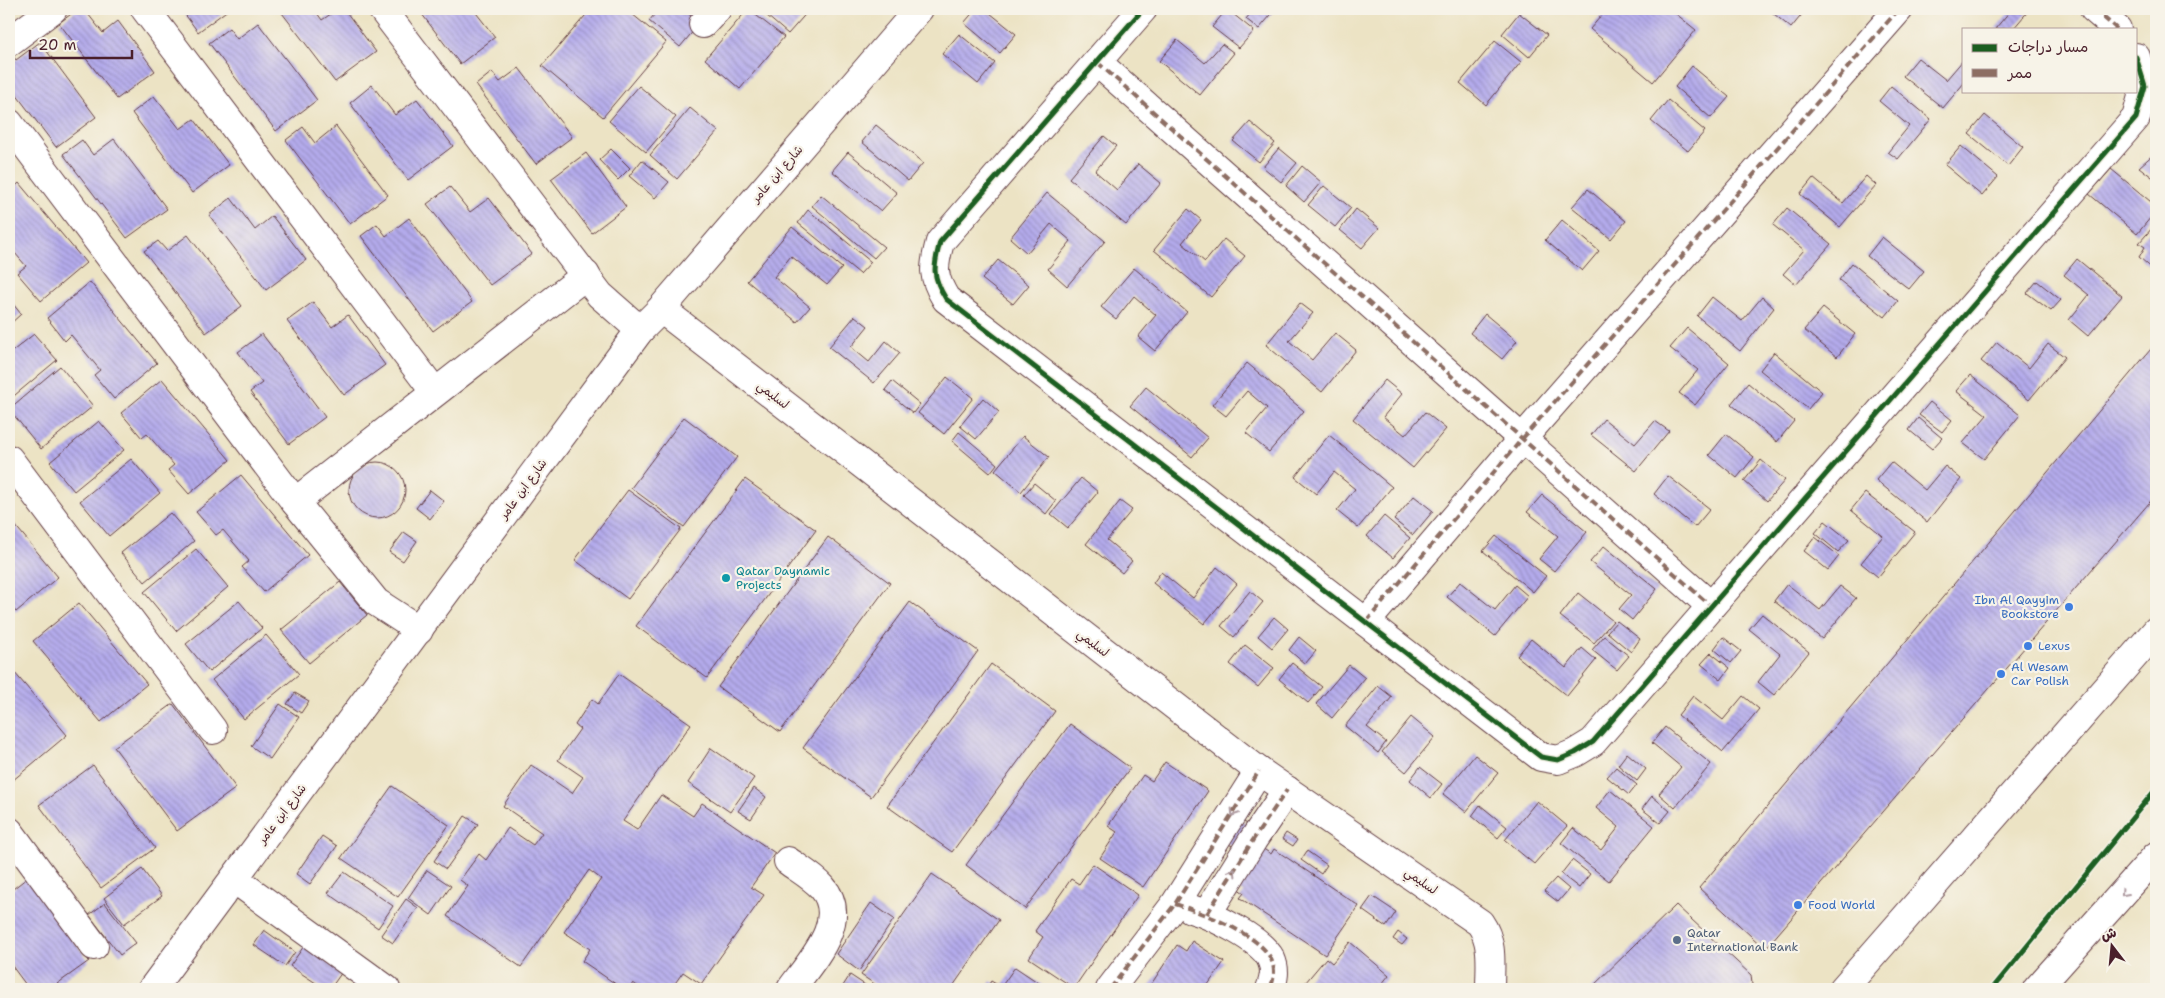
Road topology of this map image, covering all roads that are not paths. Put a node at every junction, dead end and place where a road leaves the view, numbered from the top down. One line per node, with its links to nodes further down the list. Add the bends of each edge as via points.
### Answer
1 (53, 9): 9 (street)
2 (145, 9): 16 (street)
3 (382, 9): 13 (street)
4 (919, 9): 14 (street, شارع ابن عامر)
5 (1143, 9): 10 (street)
6 (1899, 9): 17 (street)
7 (2094, 9): 8 (street)
8 (2117, 28)
9 (9, 42)
10 (1097, 62): 17 (street); 21 (street, via 940,242 935,262 936,282 946,299)
11 (2138, 63): 20 (street, via 2145,86 2136,118)
12 (9, 123): 19 (street)
13 (586, 275): 15 (street, via 600,295); 16 (street)
14 (661, 309): 15 (street, شارع ابن عامر); 25 (street, لسليمي)
15 (640, 330): 22 (street, شارع ابن عامر)
16 (434, 392): 19 (street)
17 (1522, 439): 20 (street); 21 (street)
18 (9, 459): 24 (street)
19 (295, 502): 22 (street, via 376,602)
20 (1711, 606): 21 (street, via 1593,742 1558,760 1541,757)
21 (1366, 622)
22 (418, 630): 30 (street, شارع ابن عامر)
23 (2156, 631): 40 (street)
24 (213, 730)
25 (1259, 771): 26 (street, لسليمي); 31 (street, one-way to 31)
26 (1287, 790): 32 (street, one-way to 26); 39 (street, لسليمي, via 1480,923 1488,934 1491,947)
27 (9, 831): 33 (street)
28 (2156, 856): 41 (street, one-way to 41)
29 (788, 862): 36 (street, via 821,885 828,894 832,920 823,944)
30 (234, 879): 34 (street, شارع ابن عامر); 35 (street)
31 (1175, 904): 32 (street); 37 (street)
32 (1207, 914): 38 (street, via 1262,946 1271,960 1275,976)
33 (94, 946)
34 (152, 989)
35 (386, 989)
36 (791, 989)
37 (1110, 989)
38 (1270, 989)
39 (1490, 989)
40 (1843, 989)
41 (2037, 989)

